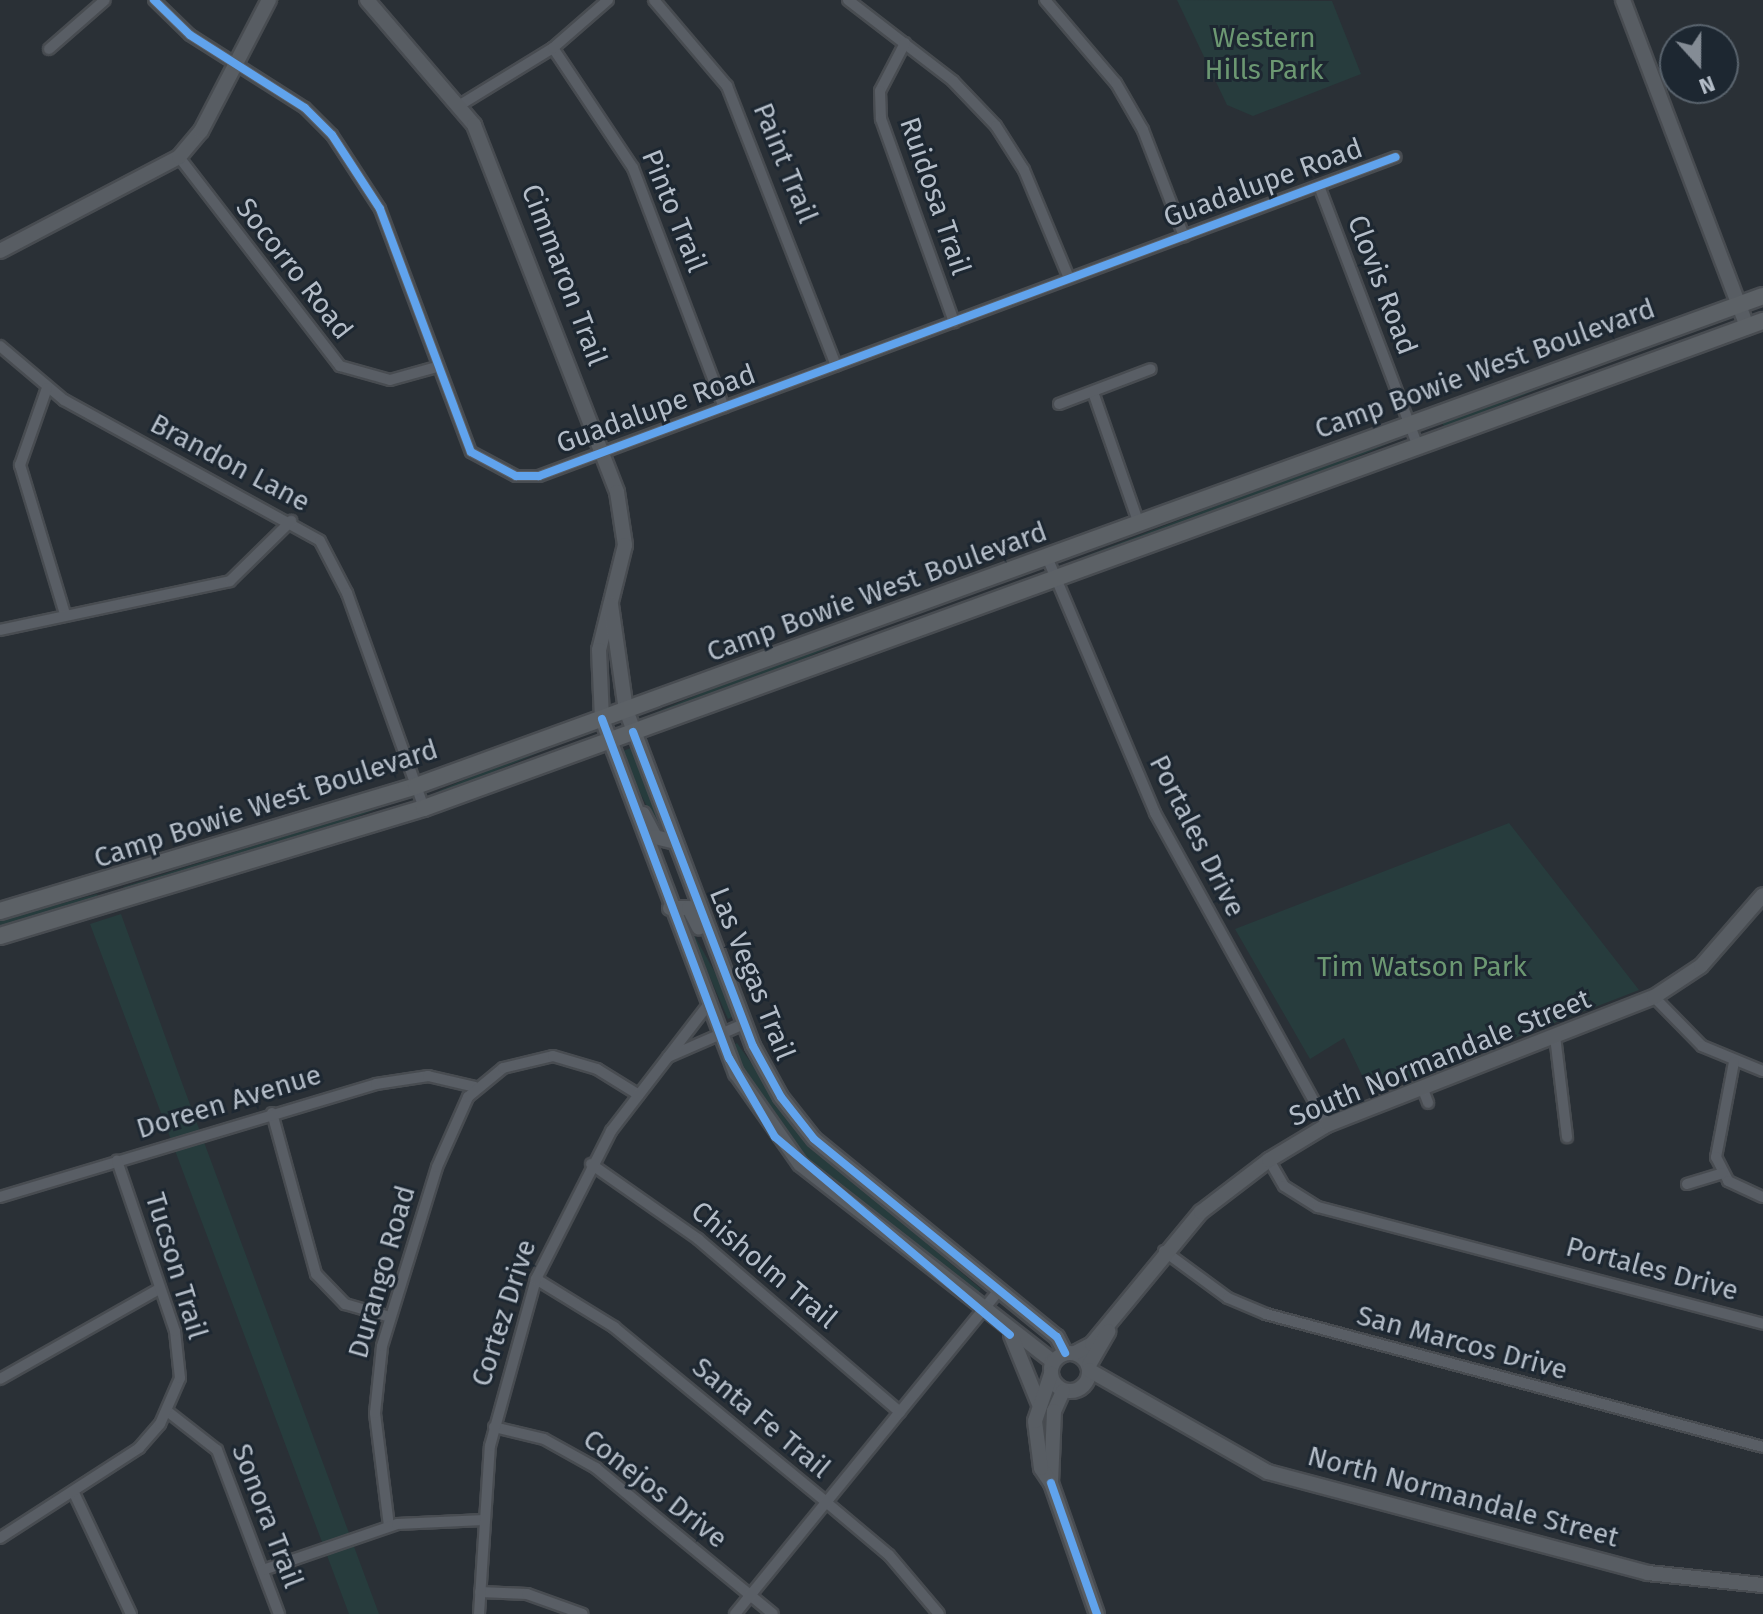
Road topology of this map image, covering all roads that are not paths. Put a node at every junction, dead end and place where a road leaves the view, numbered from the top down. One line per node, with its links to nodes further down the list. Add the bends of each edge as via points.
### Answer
1 (105, 0): 12 (street)
2 (154, 0): 13 (street, Guadalupe Road, via 190,35)
3 (269, 0): 13 (street)
4 (367, 0): 14 (street, Cimmaron Trail)
5 (608, 0): 11 (street)
6 (654, 0): 27 (street, Paint Trail, via 727,86)
7 (848, 0): 10 (street)
8 (1045, 0): 18 (street, via 1123,95)
9 (1623, 0): 22 (street)
10 (905, 43): 20 (street, via 996,126 1024,170); 23 (street, Ruidosa Trail, via 880,91 881,119)
11 (553, 48): 14 (street); 34 (street, Pinto Trail, via 633,168)
12 (49, 49)
13 (236, 61): 15 (street); 28 (street, Guadalupe Road, via 311,113 361,174)
14 (460, 105): 37 (street, Cimmaron Trail, via 488,153)
15 (179, 157): 19 (street); 28 (street, Socorro Road, via 340,366 390,380)
16 (1396, 157): 17 (street, Guadalupe Road)
17 (1319, 186): 18 (street, Guadalupe Road); 35 (street, Clovis Road)
18 (1184, 236): 20 (street, Guadalupe Road)
19 (0, 251)
20 (1069, 278): 23 (street, Guadalupe Road)
21 (1763, 296): 22 (main road, Camp Bowie West Boulevard)
22 (1740, 304): 24 (street); 26 (main road, Camp Bowie West Boulevard)
23 (954, 322): 27 (street, Guadalupe Road)
24 (1755, 324): 30 (main road, Camp Bowie West Boulevard)
25 (0, 346): 31 (street, Brandon Lane)
26 (1605, 353): 30 (main road); 35 (main road, Camp Bowie West Boulevard)
27 (836, 365): 34 (street, Guadalupe Road)
28 (437, 367): 37 (street, Guadalupe Road, via 471,452 488,467 539,476)
29 (1151, 369): 32 (street)
30 (1613, 375): 36 (main road, Camp Bowie West Boulevard)
31 (47, 388): 38 (street, Brandon Lane); 43 (street, via 20,465)
32 (1093, 392): 33 (street); 39 (street)
33 (1059, 404)
34 (724, 407): 37 (street, Guadalupe Road)
35 (1409, 425): 36 (street, Clovis Road); 39 (main road, Camp Bowie West Boulevard)
36 (1418, 446): 41 (main road, Camp Bowie West Boulevard)
37 (603, 452): 42 (street, Cimmaron Trail, via 625,528)
38 (291, 521): 43 (street, via 230,581); 51 (street, Brandon Lane, via 334,560)
39 (1139, 524): 40 (main road, Camp Bowie West Boulevard)
40 (1047, 557): 41 (street, Portales Drive); 44 (main road, Camp Bowie West Boulevard)
41 (1056, 578): 46 (main road, Camp Bowie West Boulevard); 75 (street, Portales Drive, via 1155,813)
42 (611, 605): 47 (street, Cimmaron Trail); 48 (street, Cimmaron Trail, via 599,650)
43 (65, 614): 45 (street)
44 (886, 616): 46 (main road); 47 (main road, Camp Bowie West Boulevard)
45 (0, 630)
46 (894, 637): 49 (main road, Camp Bowie West Boulevard)
47 (626, 710): 48 (main road, Camp Bowie West Boulevard); 49 (street, Las Vegas Trail)
48 (602, 719): 50 (street, Las Vegas Trail); 51 (main road, Camp Bowie West Boulevard)
49 (633, 732): 50 (main road, Camp Bowie West Boulevard); 54 (street, Las Vegas Trail)
50 (609, 741): 52 (street, Las Vegas Trail); 53 (main road, Camp Bowie West Boulevard)
51 (416, 786): 53 (street, Brandon Lane); 55 (main road, Camp Bowie West Boulevard)
52 (626, 794): 54 (street, via 655,837); 57 (street, Las Vegas Trail)
53 (424, 808): 59 (main road, Camp Bowie West Boulevard)
54 (675, 842): 61 (street, Las Vegas Trail)
55 (113, 881): 58 (main road, Camp Bowie West Boulevard); 59 (main road, via 110,898)
56 (1760, 906): 62 (street, South Normandale Street, via 1701,966)
57 (670, 908): 61 (street, via 689,908); 63 (street, Las Vegas Trail)
58 (0, 911)
59 (59, 921): 60 (main road, Camp Bowie West Boulevard)
60 (0, 936)
61 (719, 956): 64 (street, Las Vegas Trail)
62 (1654, 997): 66 (street, South Normandale Street); 68 (street, via 1686,1035)
63 (708, 1005): 65 (street, Las Vegas Trail); 67 (street, Cortez Drive)
64 (744, 1024): 65 (street, Cortez Drive); 87 (street, Las Vegas Trail, via 781,1097 814,1139)
65 (719, 1034): 67 (street, Cortez Drive); 88 (street, Las Vegas Trail, via 759,1111 800,1164)
66 (1555, 1036): 71 (street, South Normandale Street); 76 (street)
67 (666, 1058): 72 (street, Cortez Drive)
68 (1734, 1062): 69 (street); 80 (street, via 1716,1148)
69 (1763, 1071)
70 (475, 1087): 72 (street, via 503,1068 553,1056 597,1069); 74 (street, Doreen Avenue, via 408,1077); 90 (street, Durango Road, via 437,1167)
71 (1422, 1087): 73 (street); 75 (street, South Normandale Street)
72 (639, 1095): 79 (street, Cortez Drive)
73 (1428, 1103)
74 (272, 1113): 78 (street, Doreen Avenue); 90 (street, via 316,1274 345,1304)
75 (1327, 1125): 77 (street, South Normandale Street)
76 (1567, 1137)
77 (1269, 1160): 84 (street, South Normandale Street); 91 (street, Portales Drive, via 1284,1186 1318,1207)
78 (117, 1161): 82 (street, Doreen Avenue); 86 (street, Tucson Trail)
79 (591, 1164): 85 (street, Cortez Drive); 101 (street, Chisholm Trail, via 698,1239)
80 (1722, 1173): 81 (street); 83 (street)
81 (1687, 1184)
82 (0, 1197)
83 (1763, 1197)
84 (1164, 1251): 89 (street, South Normandale Street); 104 (street, San Marcos Drive, via 1228,1298 1266,1314)
85 (536, 1279): 103 (street, Cortez Drive); 107 (street, Santa Fe Trail, via 614,1327)
86 (159, 1289): 96 (street); 100 (street, Tucson Trail, via 180,1362)
87 (998, 1292): 88 (street); 93 (street, Las Vegas Trail)
88 (983, 1312): 92 (street, Las Vegas Trail); 101 (street)
89 (1113, 1316): 93 (street, South Normandale Street); 94 (street, South Normandale Street)
90 (390, 1317): 109 (street, Durango Road, via 375,1413)
91 (1763, 1324)
92 (1010, 1335): 95 (street, via 1052,1361); 99 (street, via 1031,1370)
93 (1070, 1353): 94 (street, Las Vegas Trail); 95 (street, South Normandale Street)
94 (1089, 1368): 97 (street, South Normandale Street); 102 (street, North Normandale Street)
95 (1051, 1371): 98 (street); 99 (street)
96 (0, 1379)
97 (1080, 1388): 98 (street); 102 (street, North Normandale Street)
98 (1063, 1391): 105 (street, via 1054,1411)
99 (1039, 1405): 105 (street, via 1037,1455)
100 (167, 1411): 106 (street, Tucson Trail, via 139,1448); 111 (street, Sonora Trail, via 217,1450)
101 (900, 1412): 107 (street)
102 (1165, 1412): 112 (street, North Normandale Street, via 1268,1472 1648,1573)
103 (494, 1427): 108 (street, Cortez Drive); 114 (street, Conejos Drive, via 544,1439 586,1462)
104 (1763, 1447)
105 (1051, 1483): 122 (street)
106 (74, 1493): 110 (street, Tucson Trail); 115 (street)
107 (826, 1502): 114 (street); 121 (street, Santa Fe Trail, via 889,1555)
108 (484, 1520): 109 (street); 113 (street, Cortez Drive)
109 (389, 1526): 111 (street)
110 (0, 1538)
111 (263, 1570): 116 (street, Sonora Trail)
112 (1763, 1585)
113 (480, 1592): 117 (street, Cortez Drive); 118 (street, via 527,1594)
114 (750, 1595): 119 (street); 120 (street, Conejos Drive)
115 (131, 1614)
116 (279, 1614)
117 (479, 1614)
118 (583, 1614)
119 (735, 1614)
120 (773, 1614)
121 (939, 1614)
122 (1097, 1614)

